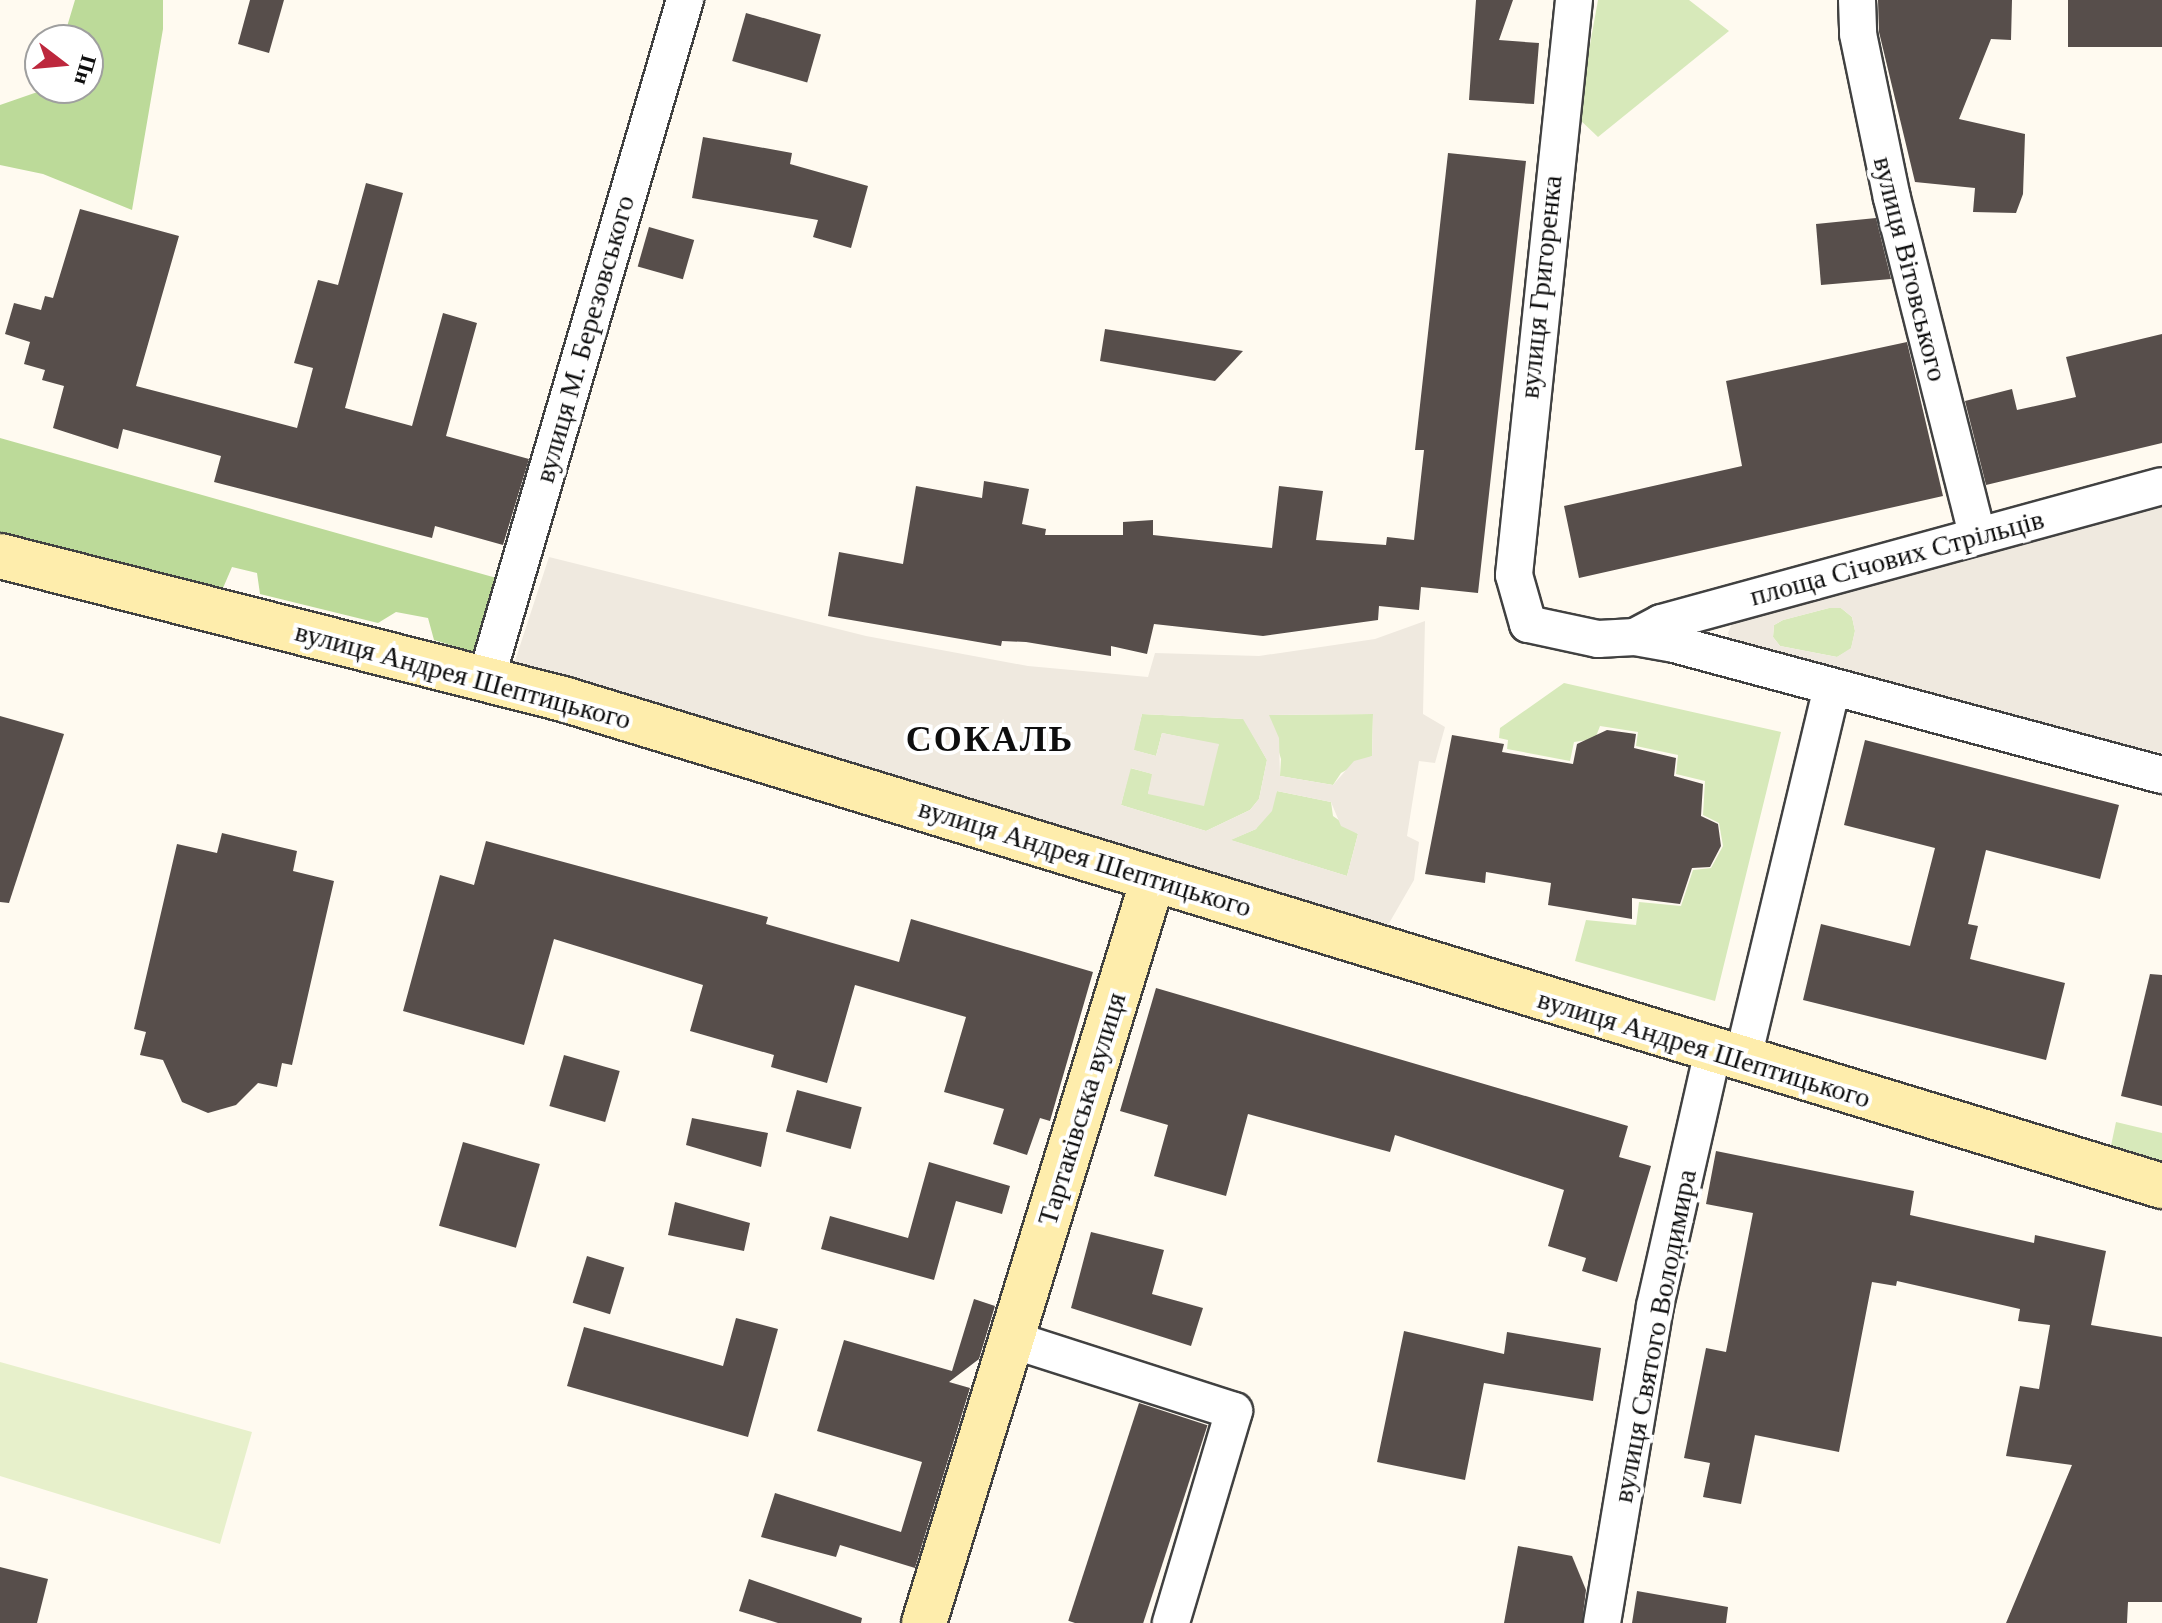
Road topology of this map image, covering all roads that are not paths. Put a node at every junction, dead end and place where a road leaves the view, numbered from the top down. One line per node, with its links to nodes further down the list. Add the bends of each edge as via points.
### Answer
1 (685, 0): 9 (street, вулиця М. Березовського)
2 (1574, 0): 7 (street, вулиця Григоренка)
3 (1857, 0): 5 (street, вулиця Вітовського, via 1858,34 1892,198)
4 (2162, 486): 5 (street, площа Січових Стрільців)
5 (1977, 535): 8 (street, площа Січових Стрільців, via 1661,623)
6 (0, 556): 9 (street, вулиця Андрея Шептицького)
7 (1514, 575): 8 (street, площа Січових Стрільців, via 1528,624 1598,639)
8 (1635, 637): 10 (street, площа Січових Стрільців)
9 (486, 679): 12 (street, вулиця Андрея Шептицького)
10 (1832, 688): 11 (street, площа Січових Стрільців); 13 (street, вулиця Святого Володимира)
11 (2162, 775)
12 (1153, 879): 13 (street, вулиця Андрея Шептицького); 15 (street, Тартаківська вулиця)
13 (1728, 1056): 14 (street, вулиця Андрея Шептицького); 18 (street, вулиця Святого Володимира, via 1655,1306)
14 (2162, 1186)
15 (1013, 1340): 16 (street, Тартаківська вулиця); 17 (street, via 1234,1411)
16 (924, 1623)
17 (1171, 1623)
18 (1602, 1623)

